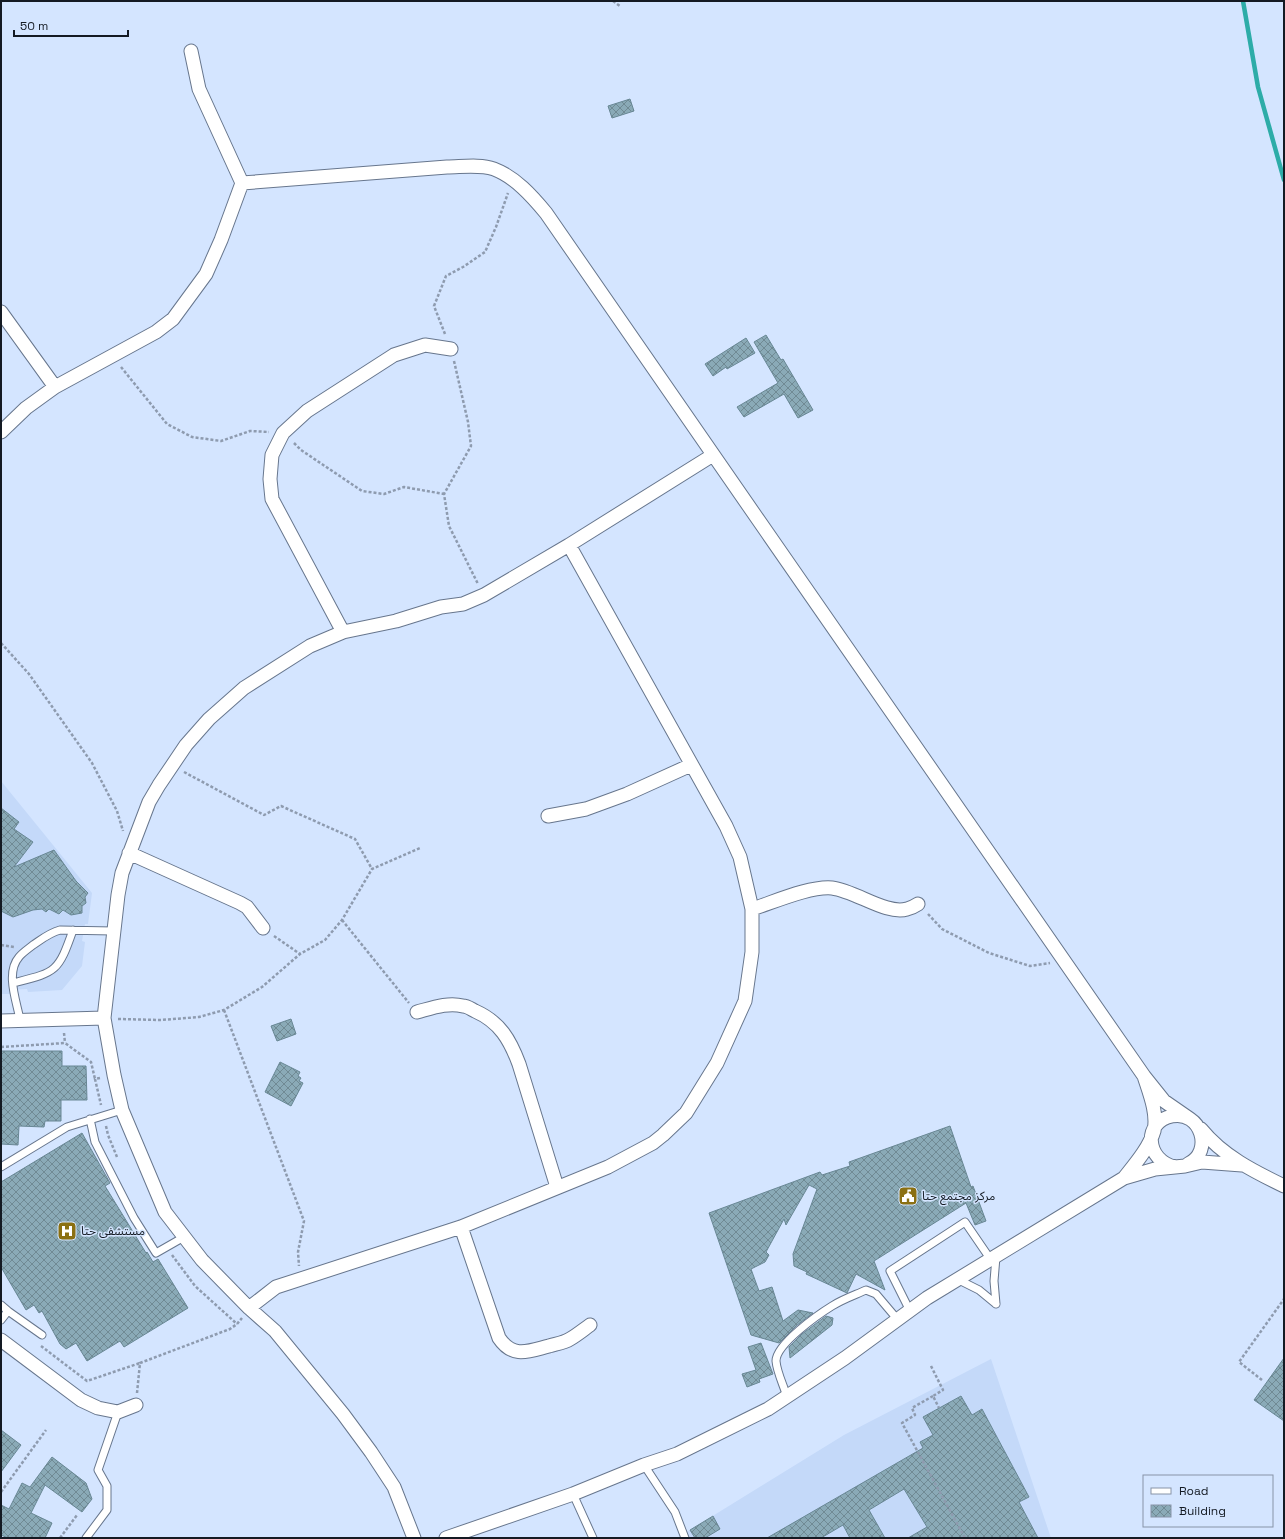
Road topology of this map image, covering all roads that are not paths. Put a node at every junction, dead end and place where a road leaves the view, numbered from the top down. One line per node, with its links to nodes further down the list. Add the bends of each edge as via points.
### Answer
1 (191, 51): 2 (street, via 199,89)
2 (242, 183): 5 (street, via 206,274 173,319 156,332); 7 (street, via 453,167 493,169 529,193 546,213)
3 (1, 312): 5 (street)
4 (451, 349): 9 (street, via 425,345 394,355 307,410 283,433 272,455 272,499)
5 (55, 387): 6 (street, via 26,408)
6 (1, 432)
7 (713, 455): 8 (street); 23 (street)
8 (569, 545): 9 (street, via 484,595 463,604 441,607 396,621); 10 (street)
9 (343, 632): 12 (street, via 310,646 244,688 209,719 186,745 149,802)
10 (691, 765): 11 (street, via 627,794 586,809); 14 (street, via 726,826 740,857)
11 (548, 816)
12 (129, 853): 15 (street, via 240,903); 17 (street, via 122,873)
13 (918, 904): 14 (street, via 906,910 890,910 851,892 831,888 813,890)
14 (752, 909): 33 (street, via 752,952 745,1001 717,1062 686,1113 653,1143 608,1167)
15 (262, 928)
16 (73, 930): 17 (lane); 18 (lane, via 62,960 54,969); 18 (lane, via 60,930 48,934 19,957 12,970)
17 (113, 931): 20 (street)
18 (13, 984): 21 (lane)
19 (417, 1012): 33 (street, via 440,1006 463,1006 484,1015 500,1028 512,1044)
20 (104, 1018): 21 (street); 24 (street)
21 (20, 1020): 22 (street)
22 (1, 1021)
23 (1144, 1076): 26 (street, via 1164,1101); 27 (street, via 1154,1112)
24 (122, 1110): 25 (lane); 35 (street, via 165,1212)
25 (90, 1119): 29 (lane, via 67,1127); 35 (lane, via 95,1142 134,1218 156,1253)
26 (1194, 1122): 27 (street, via 1182,1116 1174,1116 1166,1118); 28 (street, via 1208,1138); 30 (street, via 1201,1132 1202,1149 1193,1162)
27 (1154, 1130): 30 (street, via 1152,1147 1155,1155 1168,1166); 31 (street, via 1142,1154)
28 (1242, 1165): 30 (street, via 1202,1162); 32 (street)
29 (1, 1167)
30 (1181, 1167): 31 (street, via 1155,1169)
31 (1124, 1178): 36 (street)
32 (1284, 1186)
33 (557, 1187): 34 (street)
34 (461, 1227): 39 (street, via 276,1288); 44 (street, via 503,1345 525,1352 568,1340)
35 (184, 1237): 39 (street, via 202,1260)
36 (993, 1259): 37 (street); 37 (lane, via 996,1304); 41 (lane, via 965,1222 890,1271)
37 (959, 1280): 41 (street)
38 (1, 1305): 40 (lane)
39 (249, 1308): 53 (street, via 275,1331 306,1367 371,1452 394,1487)
40 (8, 1310): 42 (lane); 45 (lane)
41 (910, 1311): 43 (street)
42 (1, 1320)
43 (898, 1320): 47 (street); 47 (lane, via 876,1294 866,1290 832,1306 786,1342 780,1351 776,1360)
44 (590, 1325)
45 (42, 1335)
46 (1, 1340): 49 (street, via 81,1400 98,1408)
47 (787, 1396): 50 (street, via 768,1409 677,1454)
48 (136, 1405): 49 (street)
49 (118, 1412): 52 (lane, via 98,1470 107,1486 107,1510)
50 (644, 1465): 51 (street); 56 (lane, via 674,1512)
51 (573, 1494): 54 (street); 55 (lane)
52 (86, 1538)
53 (414, 1538)
54 (446, 1538)
55 (593, 1538)
56 (685, 1538)

